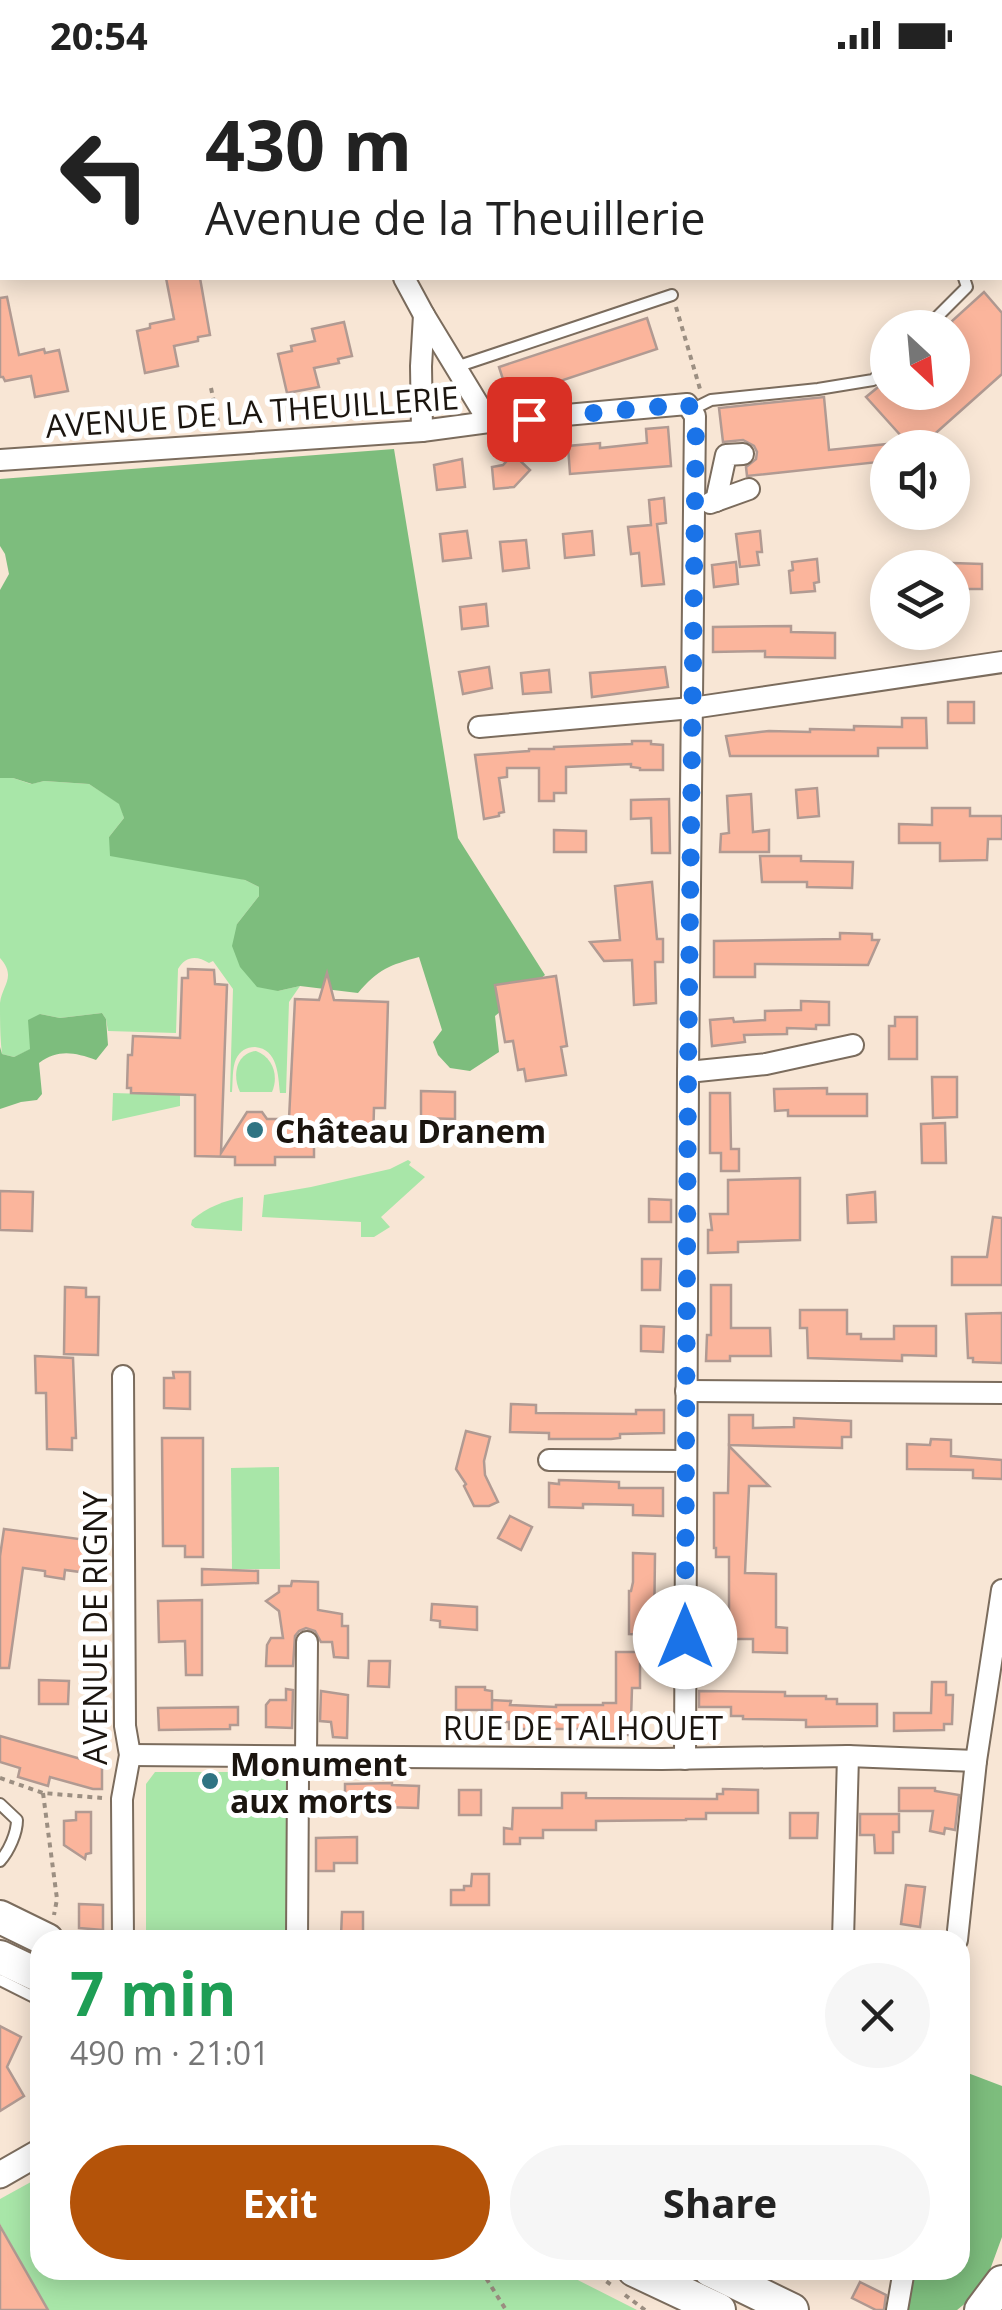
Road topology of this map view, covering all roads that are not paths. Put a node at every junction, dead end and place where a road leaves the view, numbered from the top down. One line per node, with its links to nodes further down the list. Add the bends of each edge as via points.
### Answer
1 (405, 280): 5 (street)
2 (965, 280): 4 (lane, via 967,287)
3 (672, 295): 6 (lane)
4 (944, 310)
5 (424, 315): 6 (street); 10 (street)
6 (456, 367): 9 (street)
7 (870, 381): 8 (lane)
8 (693, 401): 9 (street, AVENUE DE LA THEUILLERIE); 15 (street)
9 (489, 422): 10 (street, AVENUE DE LA THEUILLERIE)
10 (422, 431): 12 (street, AVENUE DE LA THEUILLERIE)
11 (742, 454): 14 (street, via 726,456)
12 (0, 460)
13 (750, 488): 14 (street)
14 (716, 501): 15 (street)
15 (694, 509): 17 (street)
16 (1002, 662): 17 (street)
17 (692, 708): 18 (street); 20 (street)
18 (479, 726)
19 (853, 1046): 20 (street)
20 (688, 1072): 22 (street)
21 (123, 1376): 28 (street, AVENUE DE RIGNY)
22 (686, 1391): 23 (street); 25 (street)
23 (1002, 1393)
24 (549, 1460): 25 (street)
25 (685, 1461): 31 (street)
26 (1002, 1590): 32 (street)
27 (307, 1642): 29 (street)
28 (130, 1755): 29 (street, RUE DE TALHOUET); 37 (street, AVENUE DE RIGNY, via 122,1799)
29 (306, 1755): 31 (street, RUE DE TALHOUET); 38 (street, via 298,1778)
30 (848, 1756): 31 (street, RUE DE TALHOUET); 32 (street, RUE DE TALHOUET); 39 (street)
31 (685, 1758)
32 (976, 1761): 40 (street)
33 (0, 1804): 34 (lane, via 17,1820)
34 (0, 1861)
35 (0, 1917): 36 (main road)
36 (50, 1930)
37 (124, 1930)
38 (297, 1930)
39 (843, 1930)
40 (958, 1930)
41 (0, 1956): 42 (main road)
42 (30, 1971)
43 (0, 1980): 44 (lane)
44 (30, 1995)
45 (30, 2158): 46 (street)
46 (0, 2176)
47 (655, 2280): 51 (main road)
48 (730, 2280): 52 (main road)
49 (902, 2280): 53 (street)
50 (1002, 2282): 54 (main road)
51 (719, 2310)
52 (792, 2310)
53 (897, 2310)
54 (981, 2310)

